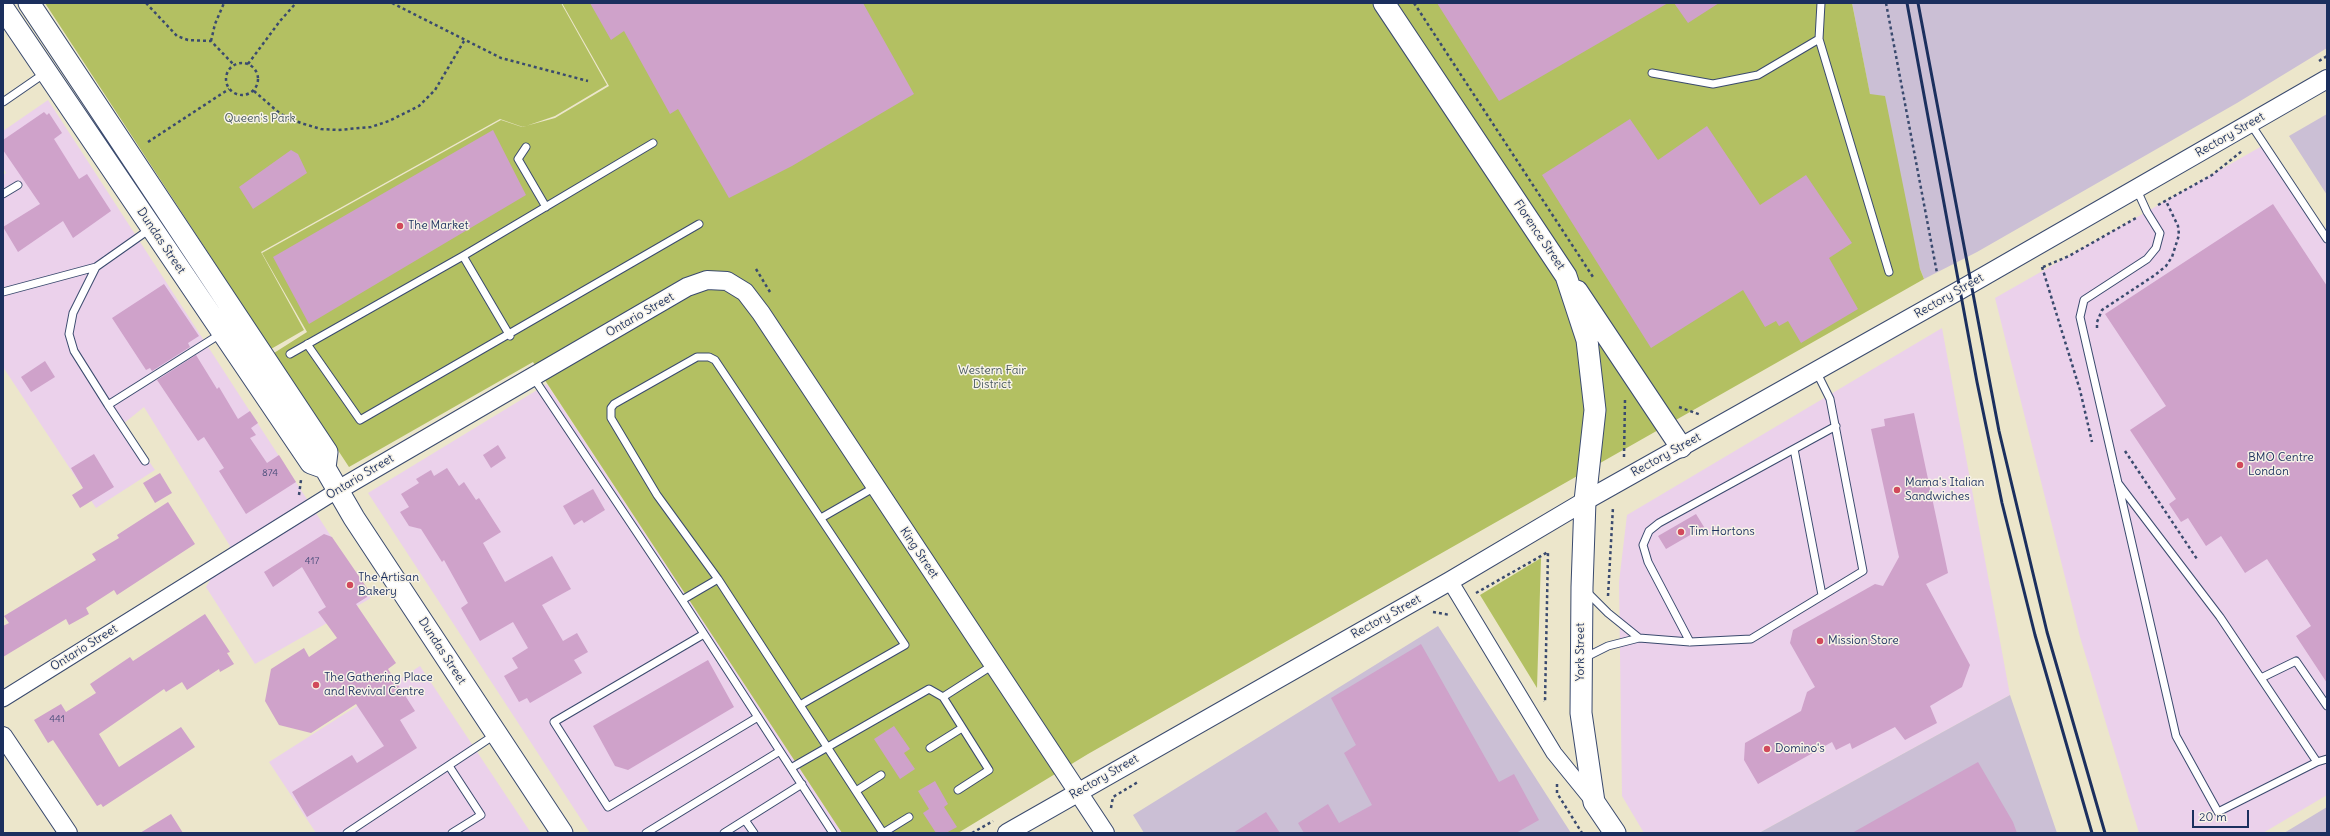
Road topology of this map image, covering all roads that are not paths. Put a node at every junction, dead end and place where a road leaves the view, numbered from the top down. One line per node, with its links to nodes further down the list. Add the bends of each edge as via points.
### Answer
1 (29, 3): 37 (main road, Dundas Street, via 327,452)
2 (1384, 3): 23 (main road, Florence Street)
3 (1821, 3): 5 (lane)
4 (3, 8): 6 (main road, Dundas Street)
5 (1820, 39): 7 (lane, via 1758,76 1713,84); 22 (lane)
6 (46, 72): 9 (lane); 18 (main road, Dundas Street)
7 (1652, 73)
8 (2327, 79): 10 (street, Rectory Street)
9 (3, 102)
10 (2250, 123): 14 (street, Rectory Street); 19 (lane)
11 (653, 143): 16 (lane)
12 (526, 147): 16 (lane, via 518,159)
13 (18, 185): 15 (lane)
14 (2136, 188): 30 (street, Rectory Street); 38 (lane, via 2160,233 2156,248 2147,259 2084,300 2080,317)
15 (3, 194)
16 (546, 207): 20 (lane)
17 (699, 224): 27 (lane)
18 (152, 228): 21 (lane); 26 (main road, Dundas Street)
19 (2327, 239)
20 (463, 256): 27 (lane); 28 (lane)
21 (96, 266): 25 (lane); 32 (lane, via 73,312 69,334 74,351)
22 (1889, 272)
23 (1566, 276): 34 (main road, via 1592,311); 41 (main road, Florence Street, via 1587,340 1595,410)
24 (727, 281): 31 (street, Ontario Street, via 706,280 687,287); 39 (street, King Street, via 745,292 761,313)
25 (3, 292)
26 (223, 333): 32 (lane); 37 (main road, Dundas Street, via 311,463)
27 (509, 335): 28 (lane, via 360,420)
28 (307, 344): 29 (lane)
29 (290, 354)
30 (1816, 371): 33 (lane, via 1830,399); 34 (street, Rectory Street)
31 (533, 377): 40 (street, Ontario Street); 47 (lane)
32 (108, 405): 36 (lane)
33 (1836, 426): 35 (lane); 46 (lane, via 1863,571)
34 (1681, 447): 41 (street, Rectory Street)
35 (1794, 449): 46 (lane); 50 (lane, via 1659,523 1649,531 1643,545 1648,562)
36 (146, 461)
37 (325, 468): 40 (main road, Dundas Street)
38 (2118, 483): 53 (lane, via 2220,617); 66 (lane, via 2176,736 2218,812)
39 (875, 487): 42 (lane); 52 (street, King Street)
40 (338, 490): 55 (street, Ontario Street); 60 (main road, Dundas Street)
41 (1585, 501): 44 (street, Rectory Street); 45 (main road, York Street)
42 (821, 518): 43 (lane, via 712,358 705,356 693,359 614,404 610,408 611,418 630,452); 56 (lane, via 905,645)
43 (718, 580): 47 (lane); 56 (lane)
44 (1450, 581): 73 (street, Rectory Street); 74 (street, York Street, via 1554,753)
45 (1582, 587): 49 (lane, via 1608,613); 51 (main road, York Street)
46 (1822, 595): 50 (lane, via 1750,639)
47 (682, 600): 48 (lane)
48 (704, 634): 58 (lane); 58 (lane, via 554,722 608,808)
49 (1639, 638): 50 (lane); 51 (lane, via 1608,646)
50 (1690, 642)
51 (1581, 659): 74 (main road, York Street, via 1581,713)
52 (994, 664): 54 (lane); 73 (street, King Street)
53 (2261, 678): 57 (lane, via 2296,661); 66 (lane)
54 (942, 697): 59 (lane); 62 (lane, via 929,689)
55 (3, 699)
56 (800, 704): 62 (lane)
57 (2327, 706)
58 (758, 717): 64 (lane)
59 (962, 728): 63 (lane); 71 (lane, via 989,770)
60 (496, 734): 67 (lane); 80 (main road, Dundas Street)
61 (3, 736): 77 (street)
62 (828, 747): 68 (lane); 72 (lane)
63 (930, 748)
64 (780, 751): 68 (lane); 81 (lane)
65 (2327, 759): 66 (lane)
66 (2316, 762)
67 (448, 766): 78 (lane); 79 (lane, via 481,815)
68 (791, 768): 70 (lane)
69 (881, 775): 72 (lane)
70 (802, 784): 76 (lane); 84 (lane)
71 (958, 790)
72 (856, 791): 75 (lane, via 883,833)
73 (1078, 792): 85 (street, Rectory Street); 86 (street, King Street)
74 (1594, 802): 87 (main road, York Street)
75 (909, 817)
76 (745, 820): 82 (lane); 83 (lane)
77 (68, 833)
78 (347, 833)
79 (452, 833)
80 (562, 833)
81 (646, 833)
82 (724, 833)
83 (754, 833)
84 (833, 833)
85 (1007, 833)
86 (1105, 833)
87 (1615, 833)

